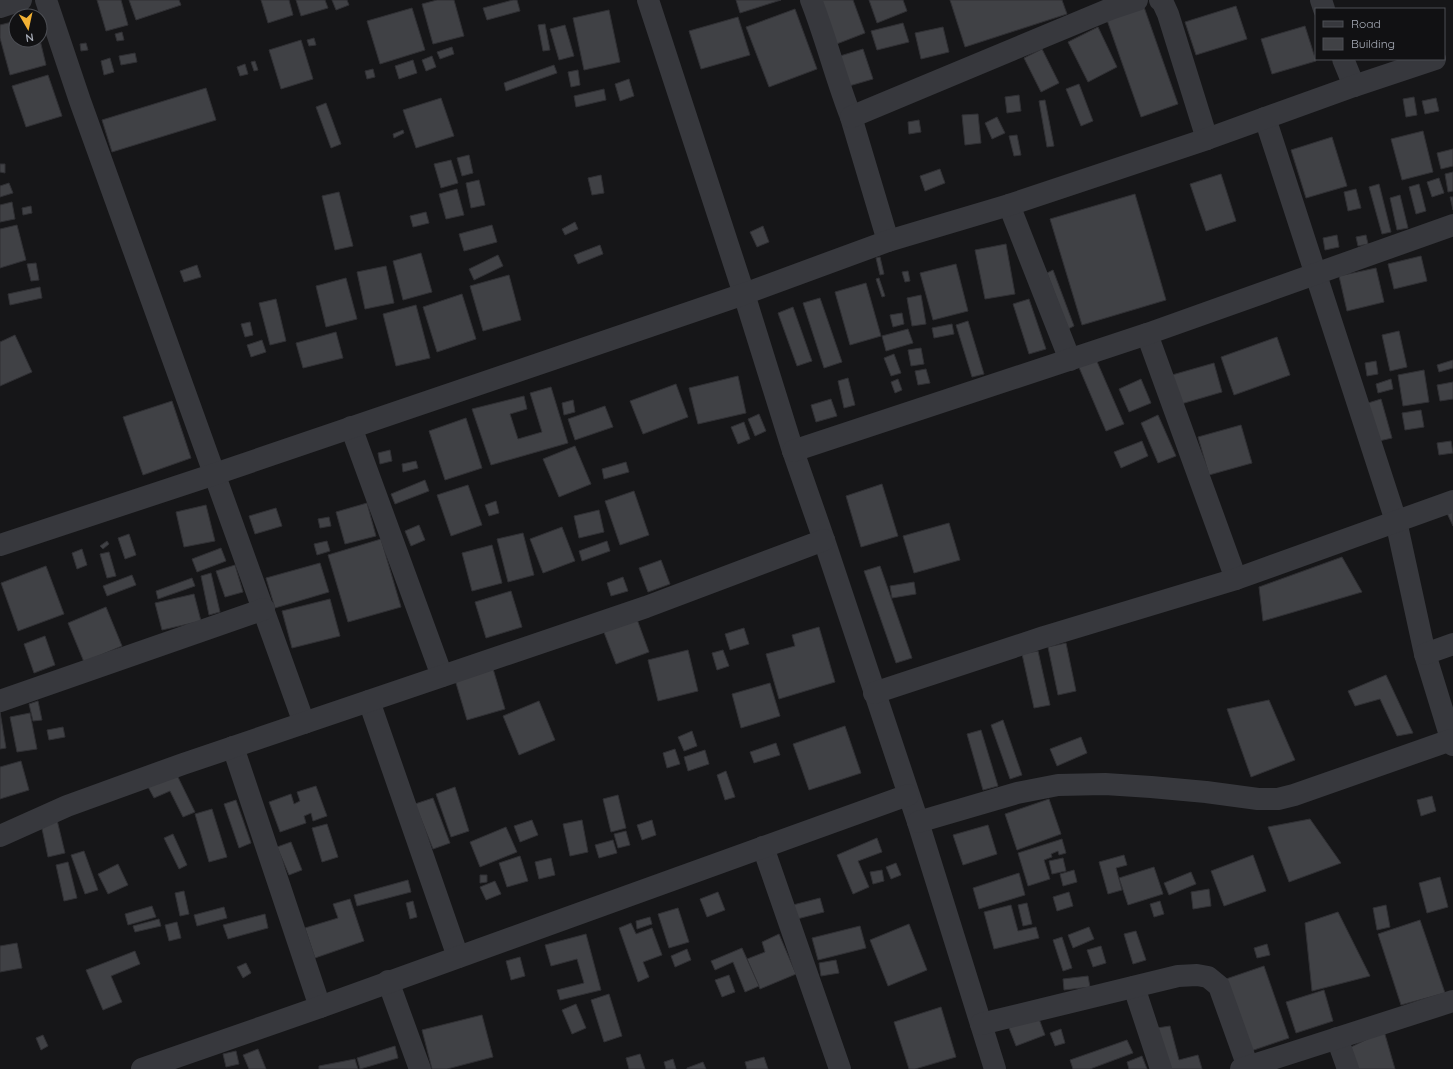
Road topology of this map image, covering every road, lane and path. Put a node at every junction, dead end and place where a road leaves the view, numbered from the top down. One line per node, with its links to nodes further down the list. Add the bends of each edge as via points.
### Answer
1 (21, 0): 8 (street)
2 (46, 0): 24 (street)
3 (648, 0): 19 (street)
4 (811, 0): 12 (street)
5 (1137, 0): 7 (street)
6 (1160, 0): 14 (street, via 1168,14)
7 (1108, 4): 12 (street)
8 (0, 7)
9 (1343, 60): 11 (street)
10 (1432, 60): 11 (street)
11 (1354, 86): 13 (street)
12 (851, 117): 17 (street)
13 (1265, 118): 14 (street); 18 (street)
14 (1207, 139): 15 (street)
15 (1009, 205): 17 (street); 21 (street)
16 (1453, 225): 18 (street)
17 (888, 241): 19 (street)
18 (1316, 274): 20 (street); 26 (street)
19 (744, 294): 22 (street); 23 (street)
20 (1147, 334): 21 (street); 29 (street)
21 (1070, 360): 23 (street)
22 (351, 427): 24 (street); 33 (street)
23 (792, 451): 27 (street)
24 (215, 474): 28 (street); 30 (street)
25 (1453, 501): 26 (street)
26 (1396, 521): 29 (street); 32 (street)
27 (824, 540): 33 (street, via 646,607); 34 (street)
28 (0, 545)
29 (1236, 579): 34 (street)
30 (264, 610): 35 (street); 37 (street)
31 (1453, 644): 32 (street)
32 (1425, 654): 38 (street)
33 (442, 676): 36 (street)
34 (874, 692): 40 (street)
35 (0, 701)
36 (369, 701): 37 (street); 44 (street)
37 (304, 723): 39 (street)
38 (1452, 742): 41 (street, via 1278,799 1105,784 1058,785 1017,793)
39 (233, 747): 42 (street, via 67,806); 48 (street)
40 (908, 795): 41 (street); 43 (street)
41 (918, 822): 49 (street)
42 (0, 836)
43 (763, 847): 44 (street); 54 (street)
44 (458, 957): 45 (street)
45 (388, 981): 48 (street); 53 (street)
46 (1134, 987): 49 (street); 51 (street, via 1178,976 1197,975 1208,978 1219,986); 56 (street)
47 (1453, 1001): 50 (street)
48 (320, 1007): 52 (street)
49 (981, 1024): 55 (street)
50 (1336, 1038): 51 (street); 57 (street)
51 (1245, 1068)
52 (142, 1069)
53 (420, 1069)
54 (840, 1069)
55 (995, 1069)
56 (1161, 1069)
57 (1348, 1069)

